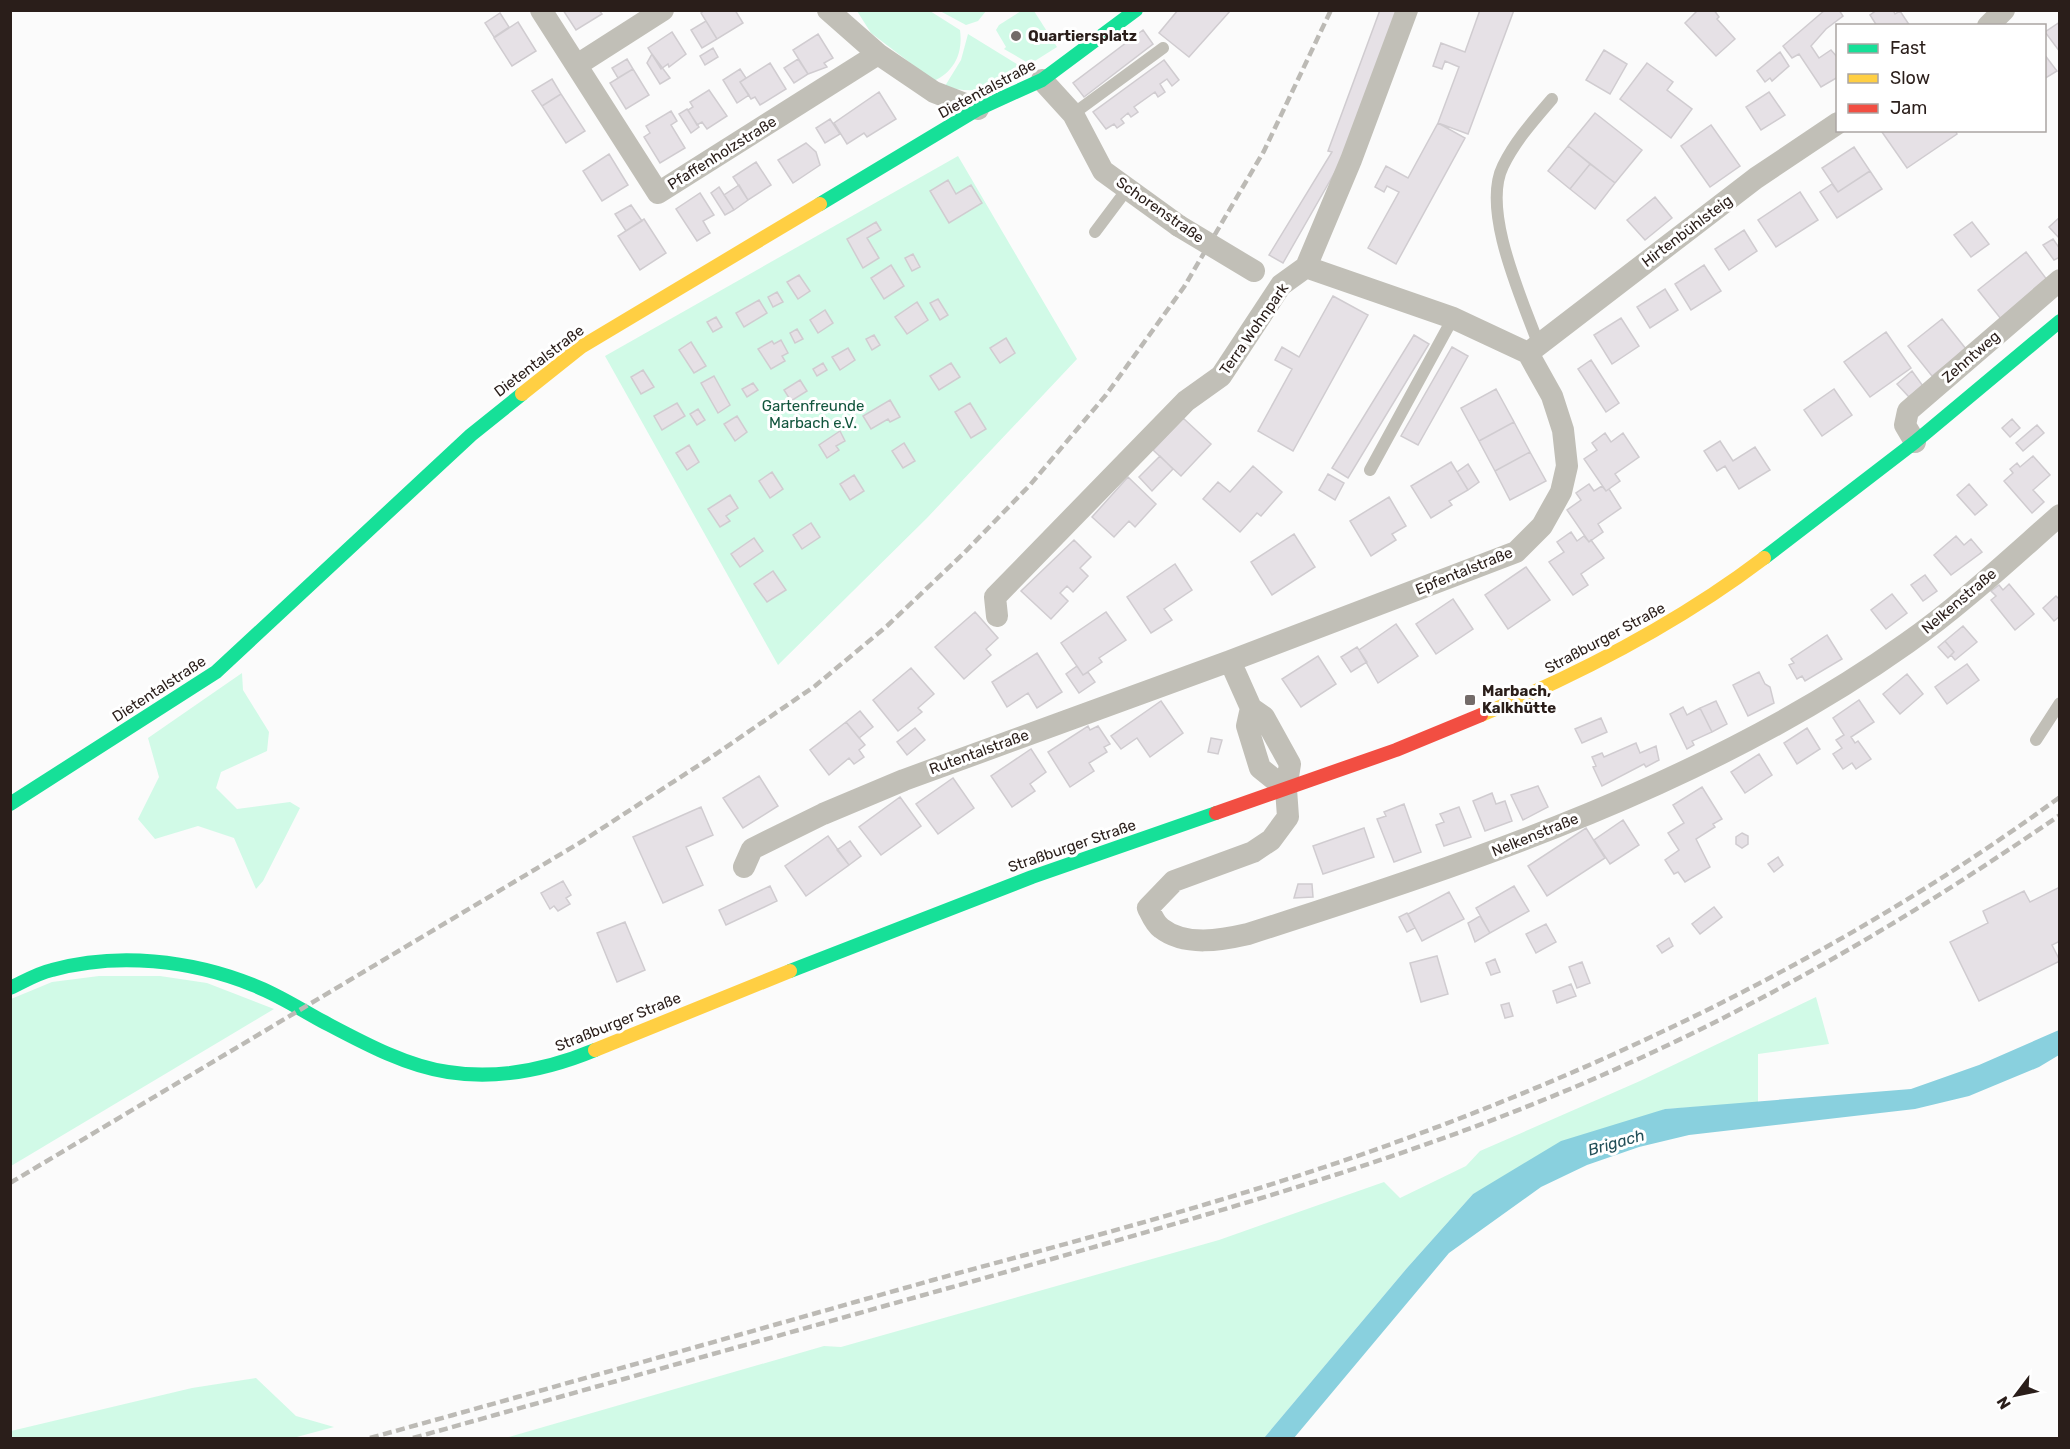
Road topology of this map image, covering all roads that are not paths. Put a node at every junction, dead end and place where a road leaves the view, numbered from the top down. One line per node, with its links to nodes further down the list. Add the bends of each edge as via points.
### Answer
1 (541, 10): 10 (street, Pfaffenholzstraße)
2 (663, 10): 10 (street)
3 (828, 10): 9 (street)
4 (1136, 10): 11 (main road, Dietentalstraße)
5 (1407, 10): 18 (street)
6 (2004, 10): 7 (street)
7 (1990, 24)
8 (1163, 48): 14 (lane)
9 (878, 54): 10 (street, Pfaffenholzstraße, via 658,194); 13 (street, via 934,92)
10 (577, 65)
11 (1042, 80): 13 (main road, Dietentalstraße); 14 (street, Schorenstraße)
12 (1552, 99): 23 (lane, via 1527,127 1502,167 1496,204)
13 (978, 109): 32 (main road, Dietentalstraße, via 557,364 471,435 216,672)
14 (1073, 114): 16 (street, Schorenstraße, via 1103,171)
15 (1836, 124): 23 (street, Hirtenbühlsteig, via 1756,178)
16 (1128, 188): 17 (lane); 20 (street, Schorenstraße, bridge, via 1179,226)
17 (1095, 232)
18 (1306, 267): 20 (street, Terra Wohnpark); 21 (street)
19 (2060, 280): 24 (street, Zehntweg, via 1908,411 1905,425)
20 (1281, 285): 27 (street, Terra Wohnpark, via 1221,376 1186,401 995,597)
21 (1453, 318): 23 (street); 25 (lane)
22 (2060, 321): 24 (main road, Straßburger Straße)
23 (1533, 348): 28 (street, Epfentalstraße, via 1563,430 1567,466 1561,492 1542,526 1516,552)
24 (1915, 442): 31 (main road, Straßburger Straße, via 1720,591 1641,640 1540,690 1396,750)
25 (1370, 470)
26 (2060, 514): 31 (street, Nelkenstraße, via 1908,643 1752,738 1632,795 1502,849 1248,934 1212,942 1185,938 1160,928 1148,908 1174,881 1253,852 1271,840 1288,817)
27 (997, 616)
28 (1230, 661): 31 (street, via 1251,708 1264,717 1290,764); 33 (street, Rutentalstraße, via 904,780 823,814 752,849)
29 (2060, 703): 30 (lane)
30 (2036, 740)
31 (1286, 789): 34 (main road, Straßburger Straße, via 1032,877 558,1065 494,1075 447,1072 378,1050 254,985 214,972 161,962 92,962 50,970)
32 (10, 804)
33 (744, 867)
34 (10, 988)

